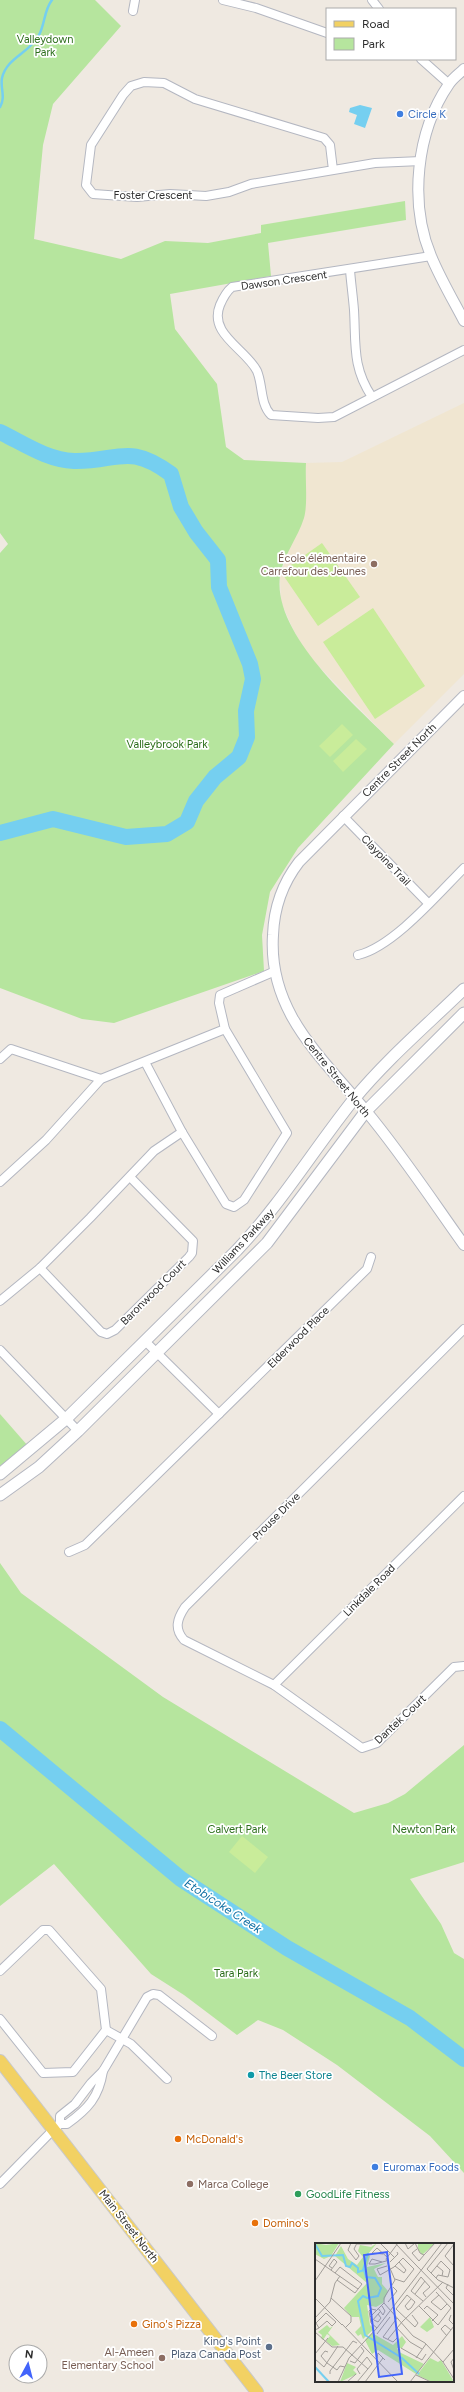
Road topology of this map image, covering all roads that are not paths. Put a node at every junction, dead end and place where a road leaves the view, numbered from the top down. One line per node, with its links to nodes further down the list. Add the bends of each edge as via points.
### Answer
1 (135, 0): 5 (street)
2 (223, 0): 6 (street, via 256,8)
3 (372, 0): 4 (street)
4 (378, 8)
5 (133, 11)
6 (326, 33)
7 (422, 60): 9 (street)
8 (464, 69): 9 (street)
9 (449, 84): 10 (street, via 431,117)
10 (421, 161): 11 (street, Foster Crescent, via 375,163); 12 (street, via 419,194 422,224)
11 (333, 170): 11 (street, Foster Crescent, via 330,145 324,138 195,100 164,83 144,82 130,86 90,145 86,185 93,194 137,197 170,194 206,196 229,192 250,184)
12 (431, 256): 13 (street, Dawson Crescent); 14 (street)
13 (350, 270): 16 (street, via 354,309 354,350 362,383); 16 (street, Dawson Crescent, via 232,287 222,300 219,317 221,328 227,337 256,370 265,405 271,414 318,418 334,416)
14 (464, 321)
15 (464, 350): 16 (street, Dawson Crescent)
16 (372, 397)
17 (464, 696): 18 (street, Centre Street North)
18 (343, 816): 20 (street, Claypine Trail); 22 (street, Centre Street North, via 299,862 282,887 274,923)
19 (464, 868): 20 (street)
20 (428, 903): 21 (street, via 387,942 369,953)
21 (358, 955)
22 (273, 972): 25 (street, via 220,995 218,1003); 29 (street, Centre Street North, via 283,1002 295,1023 310,1046)
23 (464, 989): 29 (main road, Williams Parkway, via 398,1052)
24 (464, 1013): 30 (main road, Williams Parkway)
25 (225, 1029): 27 (street); 31 (street, via 287,1133 244,1200 234,1207 226,1204)
26 (0, 1059): 28 (street, via 11,1049)
27 (145, 1062): 28 (street); 31 (street)
28 (101, 1079): 33 (street, via 46,1140)
29 (354, 1099): 30 (street, Centre Street North); 39 (main road, Williams Parkway, via 260,1226)
30 (366, 1111): 34 (street, Centre Street North); 41 (main road, Williams Parkway, via 267,1243)
31 (182, 1132): 32 (street, via 154,1151)
32 (130, 1177): 36 (street); 36 (street, Baronwood Court, via 193,1241 189,1257 115,1330 107,1334 101,1332)
33 (0, 1182)
34 (464, 1245)
35 (371, 1257): 42 (street, Elderwood Place, via 367,1269)
36 (40, 1268): 37 (street)
37 (0, 1301)
38 (464, 1329): 50 (street, Prouse Drive, via 180,1614 178,1633 184,1640)
39 (146, 1342): 41 (street); 43 (main road, Williams Parkway)
40 (0, 1350): 43 (street)
41 (157, 1352): 42 (street); 44 (main road, Williams Parkway)
42 (219, 1414): 48 (street, Elderwood Place, via 85,1545)
43 (67, 1418): 44 (street); 45 (main road, Williams Parkway)
44 (78, 1431): 46 (main road, Williams Parkway, via 39,1467)
45 (0, 1474)
46 (0, 1495)
47 (464, 1496): 50 (street, Linkdale Road)
48 (69, 1552)
49 (464, 1666): 50 (street, Dantek Court, via 454,1667 377,1743 362,1748)
50 (274, 1685)
51 (0, 1971): 53 (street, via 43,1930 49,1930 101,1989)
52 (0, 2019): 53 (street, via 42,2074 74,2072)
53 (106, 2030): 55 (street)
54 (212, 2036): 55 (street, via 159,1995 153,1994 147,1997)
55 (121, 2040): 57 (street, via 131,2044 161,2070); 58 (street, via 103,2071 100,2089 88,2106 67,2124)
56 (0, 2060): 58 (main road, Main Street North)
57 (167, 2079)
58 (56, 2127): 59 (street); 60 (main road, Main Street North)
59 (0, 2184)
60 (258, 2392)

